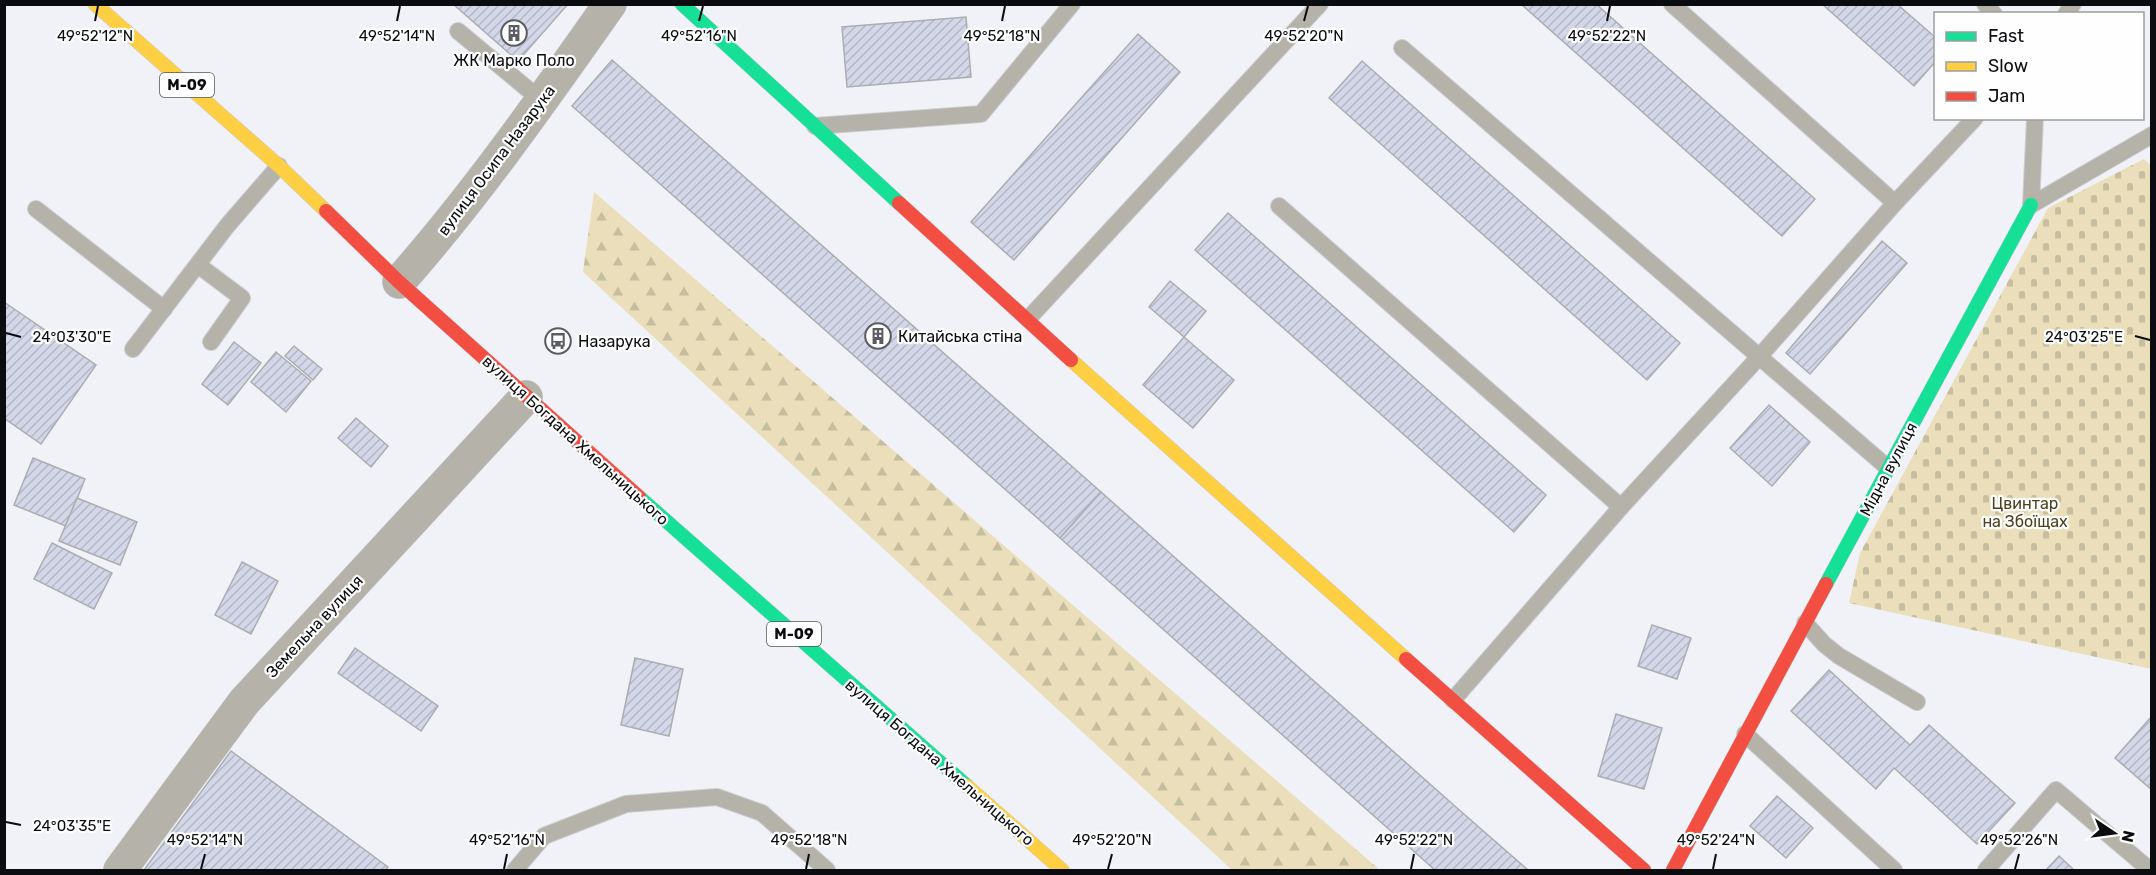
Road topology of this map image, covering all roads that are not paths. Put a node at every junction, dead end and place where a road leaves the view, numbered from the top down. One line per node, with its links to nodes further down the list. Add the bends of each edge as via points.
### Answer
1 (95, 4): 14 (street, вулиця Богдана Хмельницького / М-09)
2 (610, 4): 9 (street, вулиця Осипа Назарука)
3 (682, 4): 12 (street)
4 (1072, 4): 12 (lane, via 981,114)
5 (1320, 4): 22 (lane)
6 (1672, 4): 15 (lane)
7 (458, 31): 9 (lane)
8 (1402, 48): 25 (lane)
9 (542, 100): 20 (street, вулиця Осипа Назарука, via 442,233)
10 (1973, 120): 15 (lane)
11 (2035, 120): 16 (lane)
12 (814, 126): 22 (street)
13 (2151, 135): 16 (lane)
14 (279, 166): 19 (lane); 20 (street, вулиця Богдана Хмельницького / М-09)
15 (1895, 203): 25 (lane)
16 (2031, 204): 27 (street, Мідна вулиця)
17 (1279, 206): 28 (lane)
18 (36, 209): 21 (lane)
19 (198, 265): 21 (lane); 23 (lane, via 242,298)
20 (399, 282): 26 (street, вулиця Богдана Хмельницького / М-09)
21 (164, 309): 24 (lane)
22 (1028, 319): 30 (street)
23 (211, 342)
24 (133, 349)
25 (1759, 357): 27 (lane); 28 (lane)
26 (526, 397): 33 (street, Земельна вулиця, via 244,702); 36 (street, вулиця Богдана Хмельницького / М-09)
27 (1888, 468): 29 (street, Мідна вулиця)
28 (1621, 507): 30 (lane)
29 (1804, 623): 31 (lane, via 1839,656); 32 (street, Мідна вулиця)
30 (1453, 700): 37 (street)
31 (1917, 702)
32 (1745, 734): 38 (street, Мідна вулиця); 39 (lane)
33 (120, 870)
34 (515, 870): 35 (lane, via 544,836 626,804 717,797 762,813)
35 (827, 870)
36 (1062, 870)
37 (1644, 870)
38 (1673, 870)
39 (1894, 870)
40 (1986, 870): 41 (lane, via 2056,790)
41 (2150, 870)

